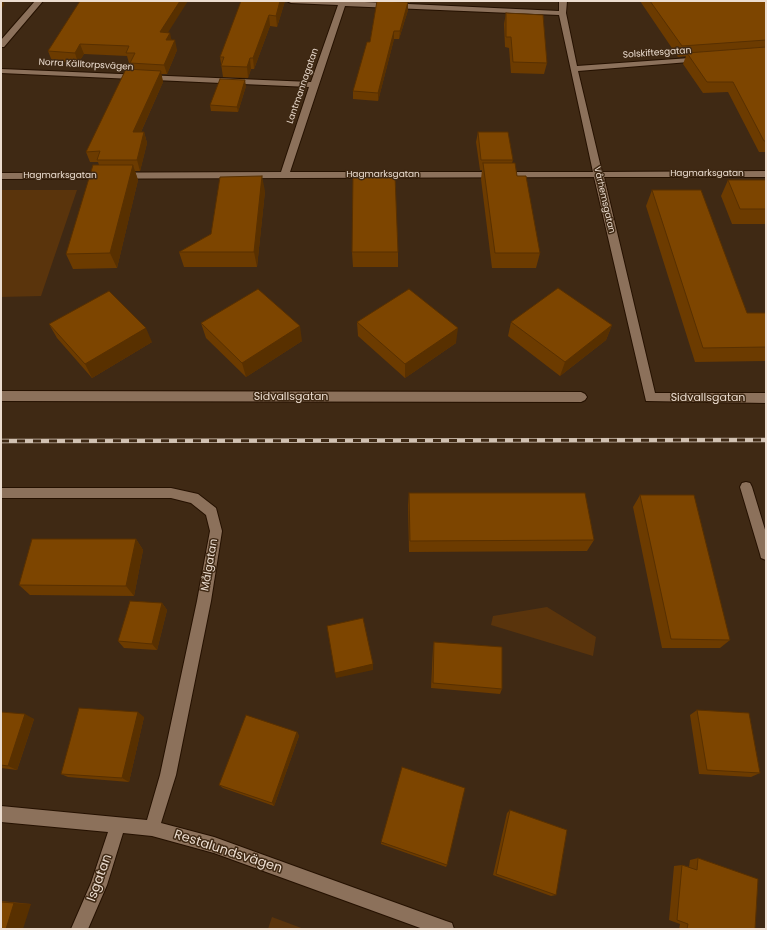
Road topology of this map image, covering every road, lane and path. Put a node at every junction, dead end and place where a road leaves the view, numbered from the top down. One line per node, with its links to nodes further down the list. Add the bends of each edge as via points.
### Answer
1 (39, 1): 6 (street)
2 (291, 1): 4 (street)
3 (563, 1): 5 (street, Vårhemsgatan)
4 (342, 3): 5 (street); 10 (street, Lantmannagatan)
5 (562, 13): 8 (street, Vårhemsgatan)
6 (1, 45)
7 (712, 58): 8 (street, Solskiftesgatan)
8 (574, 69): 11 (street, Vårhemsgatan)
9 (1, 71): 10 (street, Norra Källtorpsvägen)
10 (314, 85): 13 (street, Lantmannagatan)
11 (598, 174): 12 (street, Hagmarksgatan); 13 (street, Hagmarksgatan); 17 (street, Vårhemsgatan)
12 (766, 174)
13 (285, 175): 14 (street, Hagmarksgatan)
14 (1, 176)
15 (1, 396): 16 (street, Sidvallsgatan)
16 (581, 397)
17 (650, 398): 18 (street, Sidvallsgatan)
18 (766, 398)
19 (746, 486): 21 (street)
20 (1, 494): 24 (street, Målgatan, via 171,493 194,498 212,512 216,531 204,601 168,775)
21 (766, 554)
22 (1, 814): 23 (street, Restalundsvägen)
23 (118, 825): 24 (street, Restalundsvägen); 25 (street, Isgatan, via 99,885)
24 (152, 828): 26 (street, Restalundsvägen, via 220,847)
25 (79, 929)
26 (446, 929)

